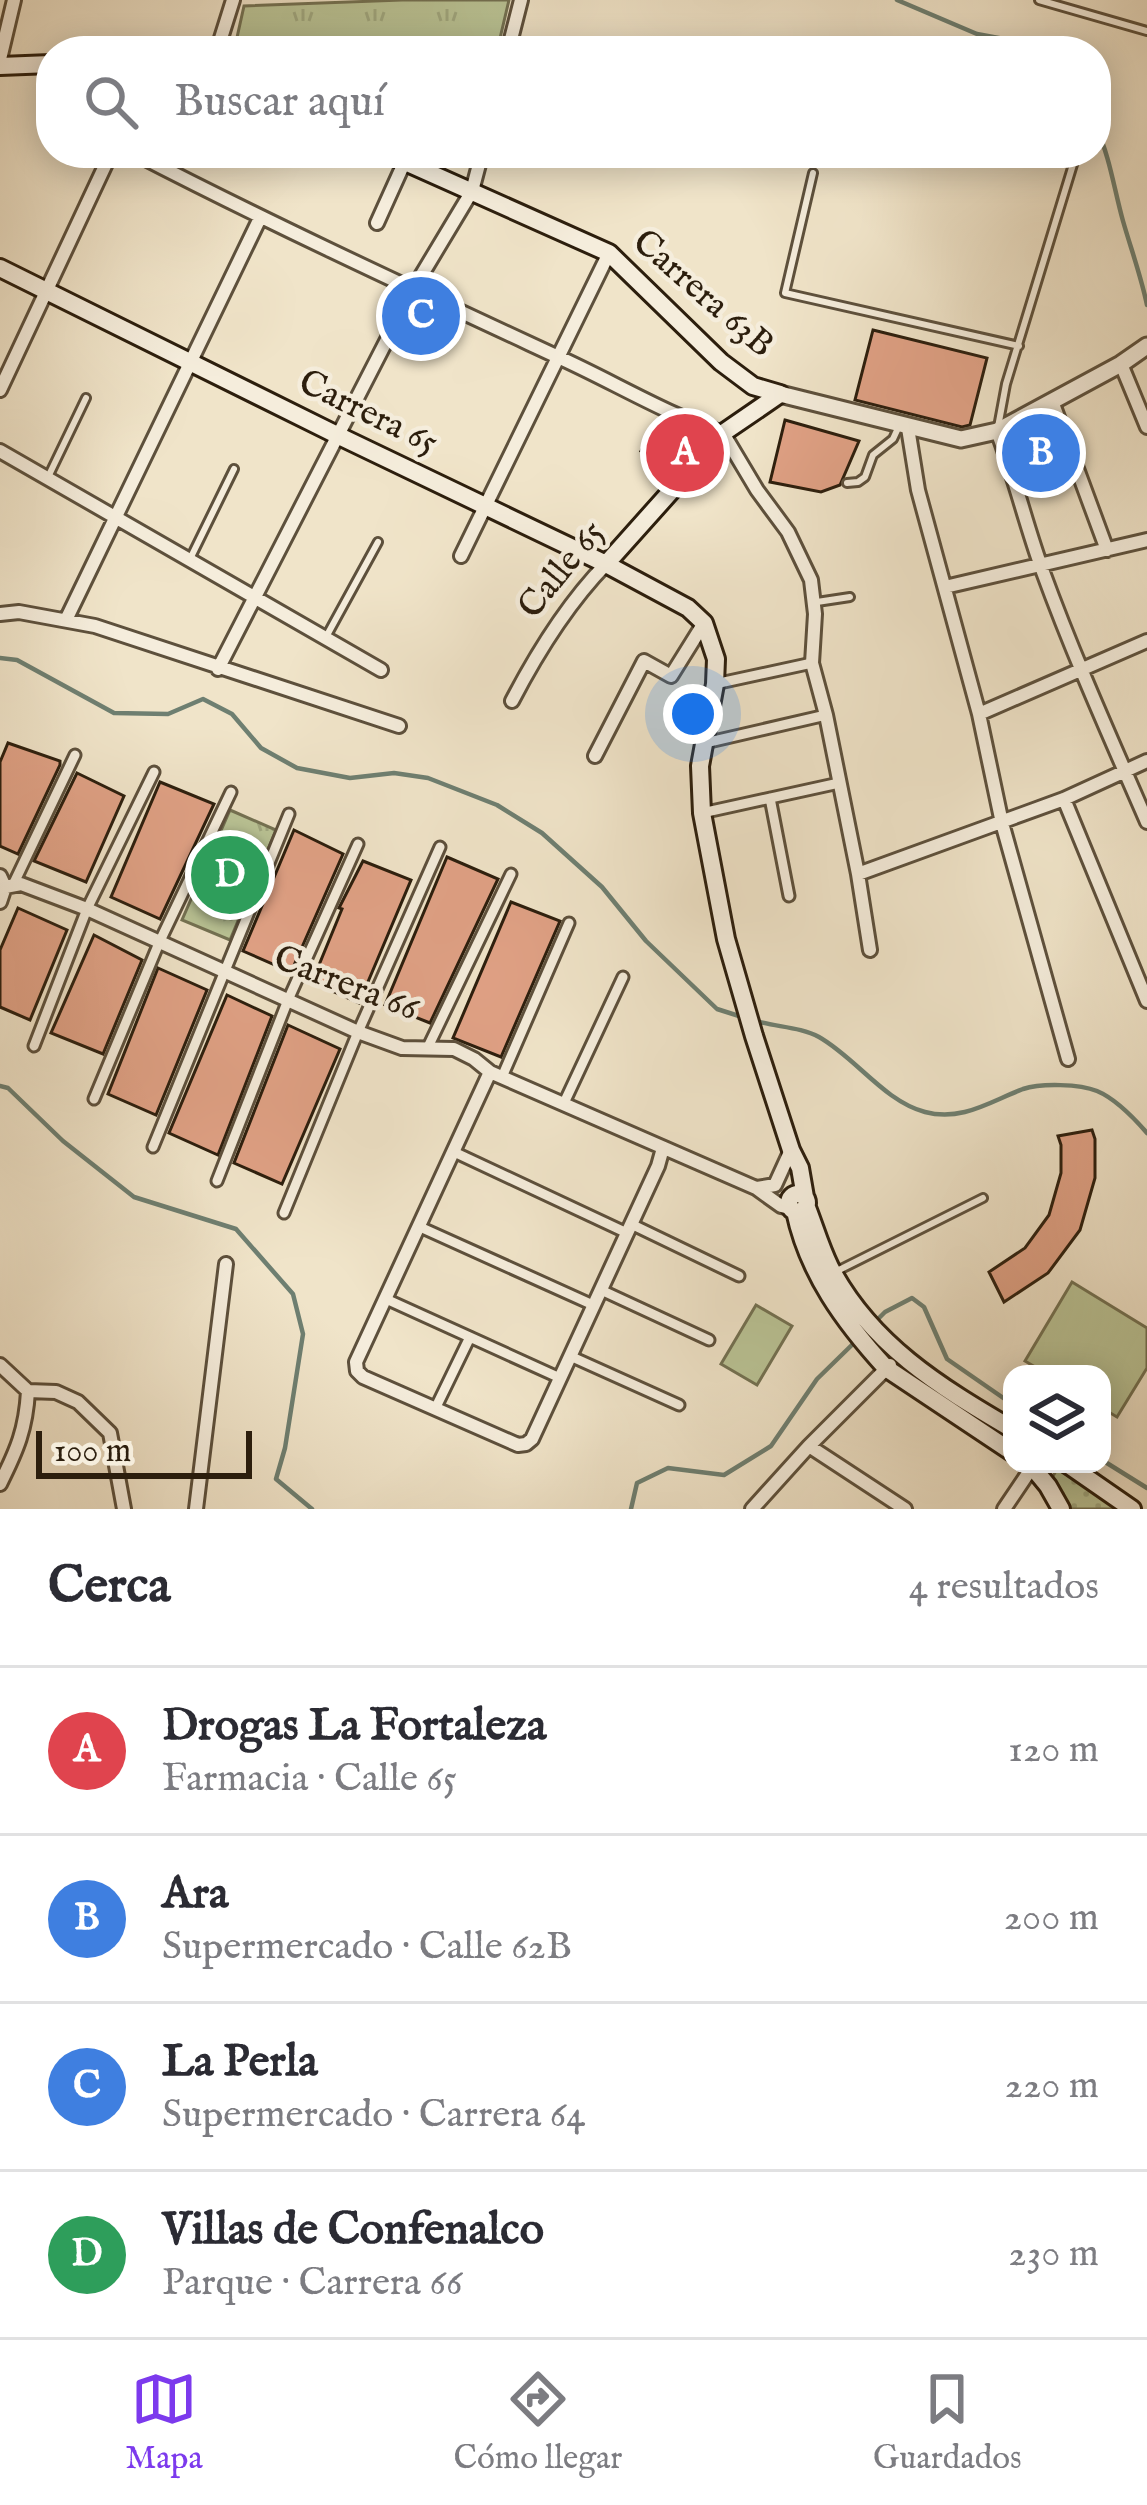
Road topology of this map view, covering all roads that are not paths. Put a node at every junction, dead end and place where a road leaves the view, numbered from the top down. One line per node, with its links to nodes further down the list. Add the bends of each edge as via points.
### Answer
1 (14, 0): 8 (street)
2 (233, 0): 6 (street)
3 (521, 0): 7 (street)
4 (1039, 0): 5 (lane)
5 (1147, 31)
6 (222, 36)
7 (512, 36)
8 (0, 63): 9 (main road)
9 (36, 64)
10 (104, 168): 22 (street)
11 (163, 168): 18 (street)
12 (403, 168): 19 (street)
13 (421, 168): 17 (main road, Carrera 63B)
14 (478, 168): 17 (street)
15 (1072, 168): 24 (lane)
16 (813, 173): 24 (lane, via 785,292)
17 (472, 191): 20 (main road, Carrera 63B); 23 (street)
18 (260, 218): 23 (street); 27 (street)
19 (377, 223)
20 (609, 253): 26 (street); 30 (main road, Carrera 63B, via 721,362 752,386)
21 (0, 268): 22 (main road, Carrera 65)
22 (47, 290): 27 (main road, Carrera 65); 29 (street)
23 (412, 291): 26 (street); 37 (street)
24 (1018, 346): 35 (lane)
25 (1147, 346): 28 (street)
26 (559, 357): 36 (street); 42 (street)
27 (191, 362): 37 (main road, Carrera 65); 43 (street)
28 (1121, 364): 32 (street); 34 (street)
29 (0, 391)
30 (780, 394): 33 (street); 36 (main road, Calle 65)
31 (86, 398): 40 (lane)
32 (1052, 401): 35 (street); 46 (street)
33 (904, 427): 35 (street, via 961,439); 41 (lane, via 873,455 865,477); 51 (street)
34 (1147, 427)
35 (997, 431): 50 (street)
36 (723, 433): 49 (main road, Calle 65); 54 (street, via 788,532)
37 (337, 435): 42 (main road, Carrera 65); 52 (street)
38 (0, 451): 40 (street)
39 (234, 469): 48 (lane)
40 (47, 478): 43 (street)
41 (848, 483)
42 (485, 506): 47 (street); 49 (main road, Carrera 65)
43 (115, 518): 48 (street); 56 (street)
44 (1147, 540): 46 (street)
45 (378, 542): 58 (lane)
46 (1107, 550): 50 (street)
47 (461, 556)
48 (190, 560): 52 (street)
49 (606, 564): 57 (main road, Carrera 65); 65 (street, Calle 65)
50 (1041, 566): 51 (street); 63 (street)
51 (945, 587): 66 (street)
52 (257, 597): 58 (street); 61 (street)
53 (850, 597): 54 (lane)
54 (814, 603): 60 (street)
55 (0, 614): 56 (street)
56 (66, 620): 61 (street)
57 (704, 623): 64 (main road); 71 (street, via 670,676 644,661)
58 (326, 638): 62 (street)
59 (1147, 641): 63 (street)
60 (812, 663): 64 (street); 67 (street)
61 (218, 669): 68 (street)
62 (381, 670)
63 (1080, 671): 66 (street); 73 (street)
64 (715, 684): 69 (main road)
65 (512, 700)
66 (979, 714): 82 (street)
67 (826, 715): 69 (street); 75 (street)
68 (398, 726)
69 (705, 743): 80 (main road)
70 (75, 755): 87 (street)
71 (595, 756)
72 (1147, 761): 73 (street)
73 (1124, 770): 78 (street); 81 (street)
74 (154, 772): 90 (street)
75 (839, 783): 77 (street); 86 (street)
76 (231, 792): 92 (street)
77 (770, 798): 80 (street); 88 (street)
78 (1064, 799): 82 (street); 97 (street)
79 (289, 814): 94 (street)
80 (702, 814): 107 (main road, via 726,939)
81 (1147, 822)
82 (1002, 823): 86 (street); 101 (street)
83 (358, 844): 96 (street)
84 (440, 847): 98 (street)
85 (511, 874): 100 (street)
86 (858, 874): 93 (street)
87 (6, 882): 89 (street); 90 (street, Carrera 66)
88 (789, 896)
89 (0, 902)
90 (87, 910): 92 (street, Carrera 66); 99 (street)
91 (569, 923): 102 (street)
92 (159, 943): 94 (street, Carrera 66); 103 (street)
93 (870, 950)
94 (224, 971): 96 (street, Carrera 66); 105 (street)
95 (622, 977): 104 (street)
96 (288, 1000): 98 (street, Carrera 66); 109 (street)
97 (1147, 1001)
98 (358, 1032): 100 (street, Carrera 66); 113 (street)
99 (34, 1046)
100 (428, 1048): 102 (street, Carrera 66, via 454,1049)
101 (1069, 1059)
102 (496, 1075): 104 (street, Carrera 66); 108 (street)
103 (94, 1099)
104 (564, 1102): 106 (street, Carrera 66)
105 (153, 1147)
106 (663, 1148): 110 (street, Carrera 66); 115 (street)
107 (791, 1150): 110 (street, via 775,1185); 112 (main road, via 800,1168)
108 (454, 1152): 114 (street); 115 (street)
109 (217, 1180)
110 (756, 1187): 112 (street, Carrera 66, via 781,1206)
111 (982, 1198): 117 (lane)
112 (797, 1204): 117 (main road); 122 (main road, via 813,1270)
113 (284, 1213)
114 (420, 1227): 120 (street); 121 (street)
115 (628, 1229): 118 (street); 119 (street)
116 (226, 1264): 140 (street)
117 (834, 1273): 122 (main road)
118 (739, 1276)
119 (601, 1290): 121 (street); 124 (street)
120 (386, 1299): 123 (street); 131 (street, via 357,1371)
121 (593, 1305): 125 (street)
122 (857, 1319): 126 (main road)
123 (470, 1337): 128 (street); 131 (street)
124 (709, 1340)
125 (570, 1356): 128 (street); 130 (street)
126 (887, 1356): 132 (main road); 133 (main road); 134 (street)
127 (0, 1365): 129 (street)
128 (560, 1378): 131 (street, via 526,1444)
129 (28, 1390): 138 (street, via 21,1442); 139 (street, via 78,1402 110,1433)
130 (679, 1405)
131 (436, 1407)
132 (1003, 1424)
133 (1003, 1445)
134 (808, 1446): 141 (street); 142 (street)
135 (1026, 1473): 143 (street)
136 (1037, 1473): 144 (main road)
137 (1080, 1473): 145 (main road)
138 (0, 1484)
139 (124, 1509)
140 (196, 1509)
141 (752, 1509)
142 (905, 1509)
143 (1004, 1509)
144 (1061, 1509)
145 (1132, 1509)

